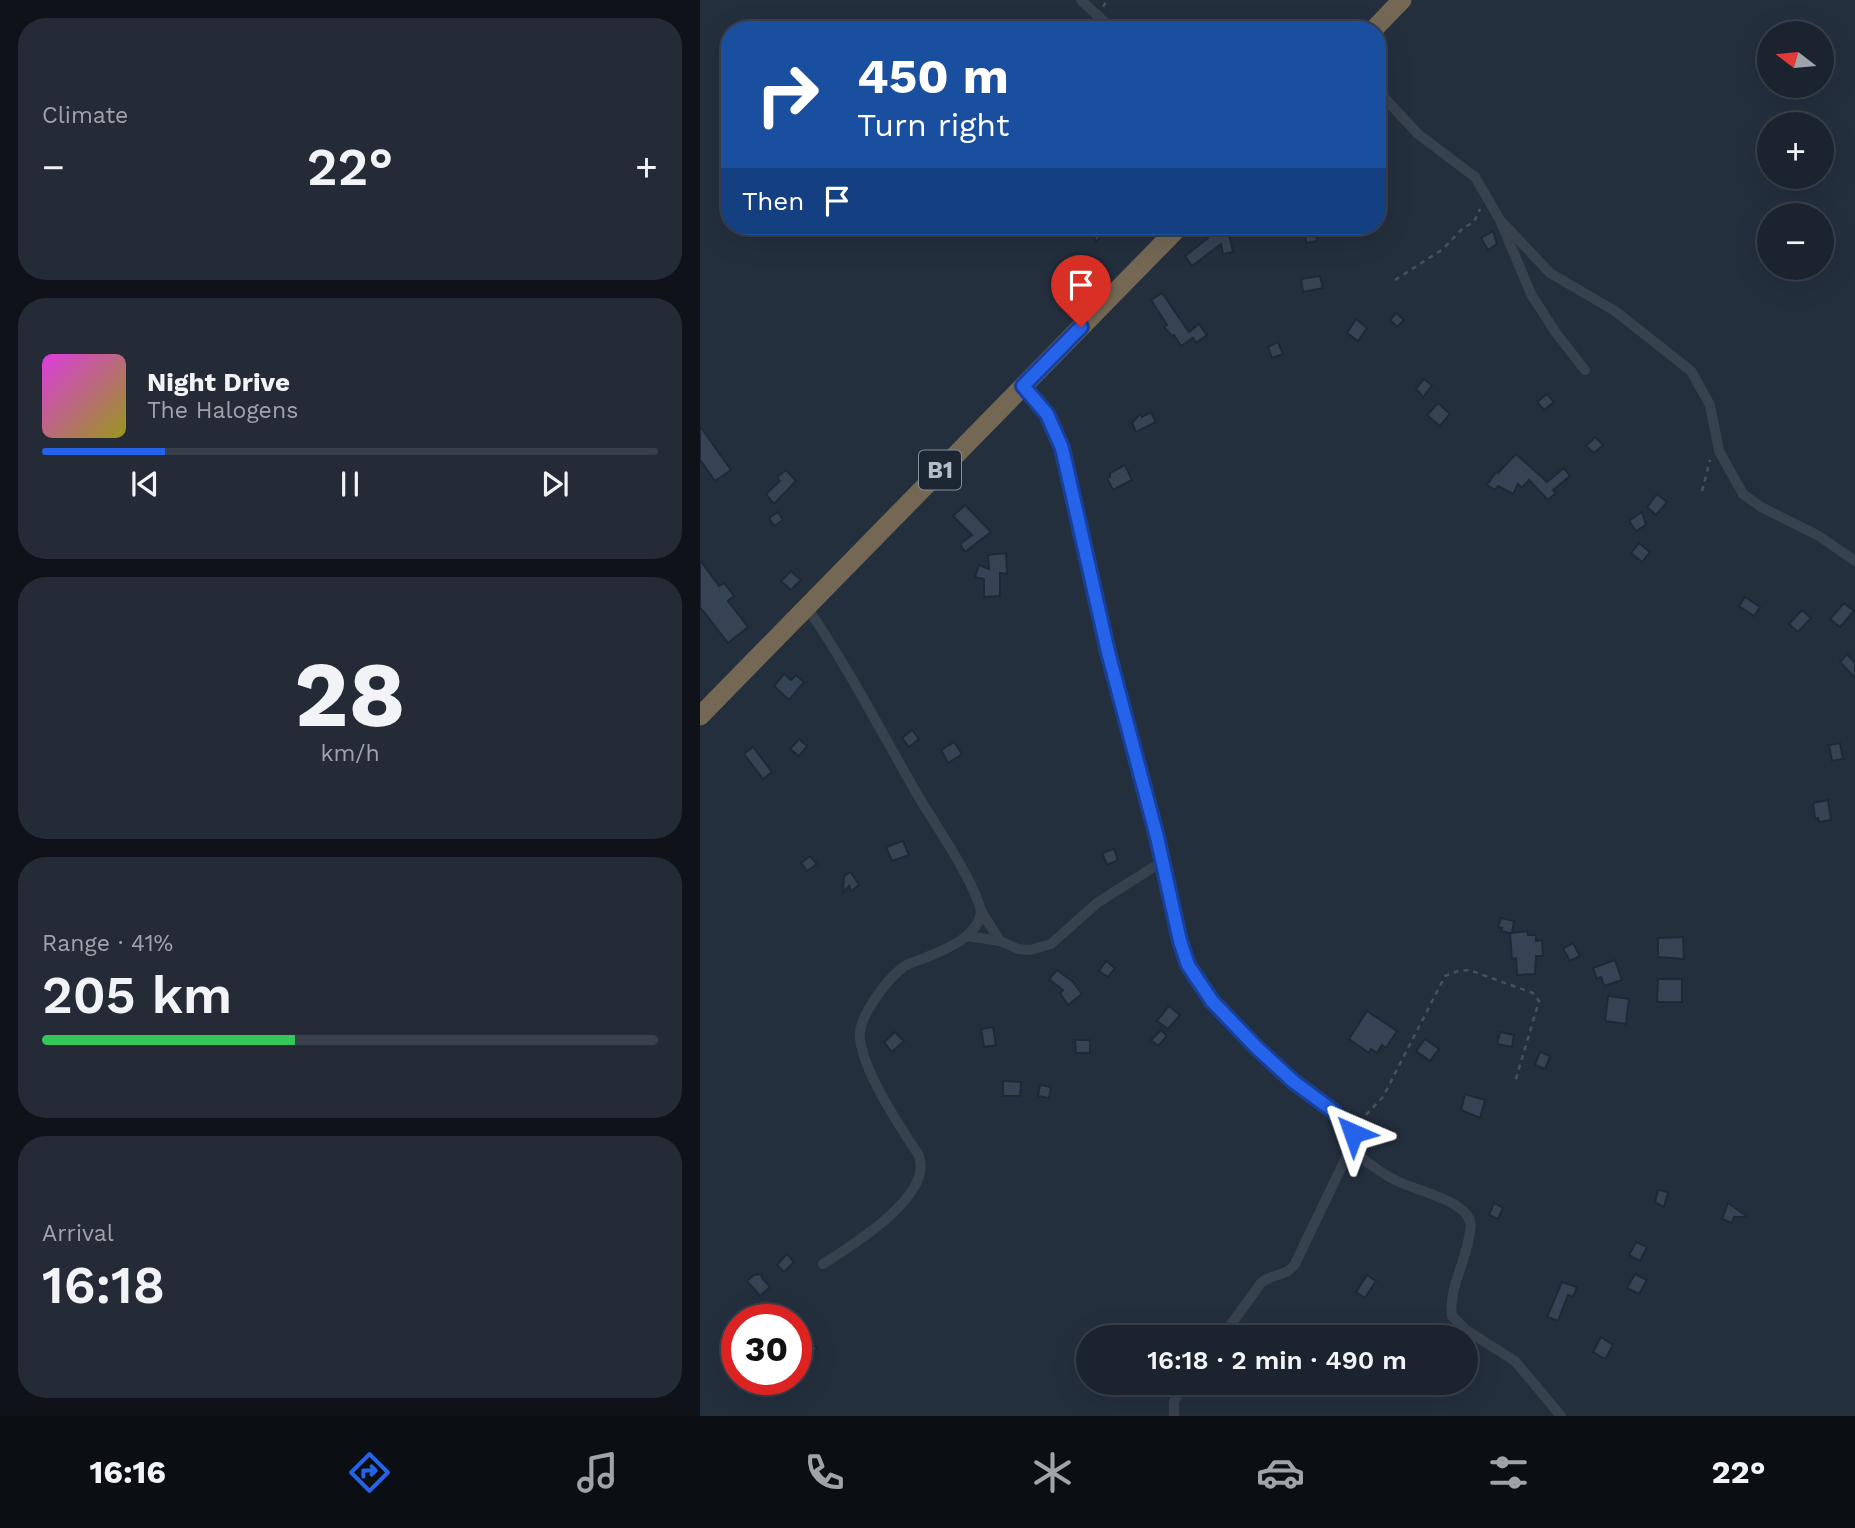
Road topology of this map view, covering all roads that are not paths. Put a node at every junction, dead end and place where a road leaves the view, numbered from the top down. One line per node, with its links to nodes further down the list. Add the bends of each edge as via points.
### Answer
1 (1081, 0): 3 (street)
2 (1402, 0): 4 (highway)
3 (1103, 21)
4 (1382, 21)
5 (1386, 99): 6 (street, via 1426,141 1469,171)
6 (1500, 220): 8 (street, via 1531,294); 10 (street, via 1550,274 1615,311 1691,371 1710,405 1719,451 1743,494)
7 (1171, 235): 9 (highway, B1)
8 (1585, 370)
9 (1023, 386): 11 (highway, B1); 13 (street, via 1047,414 1062,448 1108,652)
10 (1855, 561)
11 (806, 606): 12 (highway, B1); 14 (street, via 866,702)
12 (700, 716)
13 (1163, 861): 16 (street, via 1097,904 1051,944 1030,950); 17 (street, via 1180,941 1197,983 1269,1060 1350,1127)
14 (981, 911): 15 (street); 16 (street)
15 (967, 936): 16 (street); 18 (street, via 902,968 863,1017 859,1033 862,1050 921,1160 921,1172 889,1216)
16 (1000, 941)
17 (1350, 1149): 19 (street, via 1295,1264 1288,1272 1265,1279); 22 (street, via 1392,1179 1450,1203 1468,1216 1470,1236 1452,1295 1452,1316 1515,1361)
18 (823, 1264)
19 (1231, 1325)
20 (1178, 1395): 21 (street, via 1172,1404)
21 (1174, 1416)
22 (1561, 1416)

